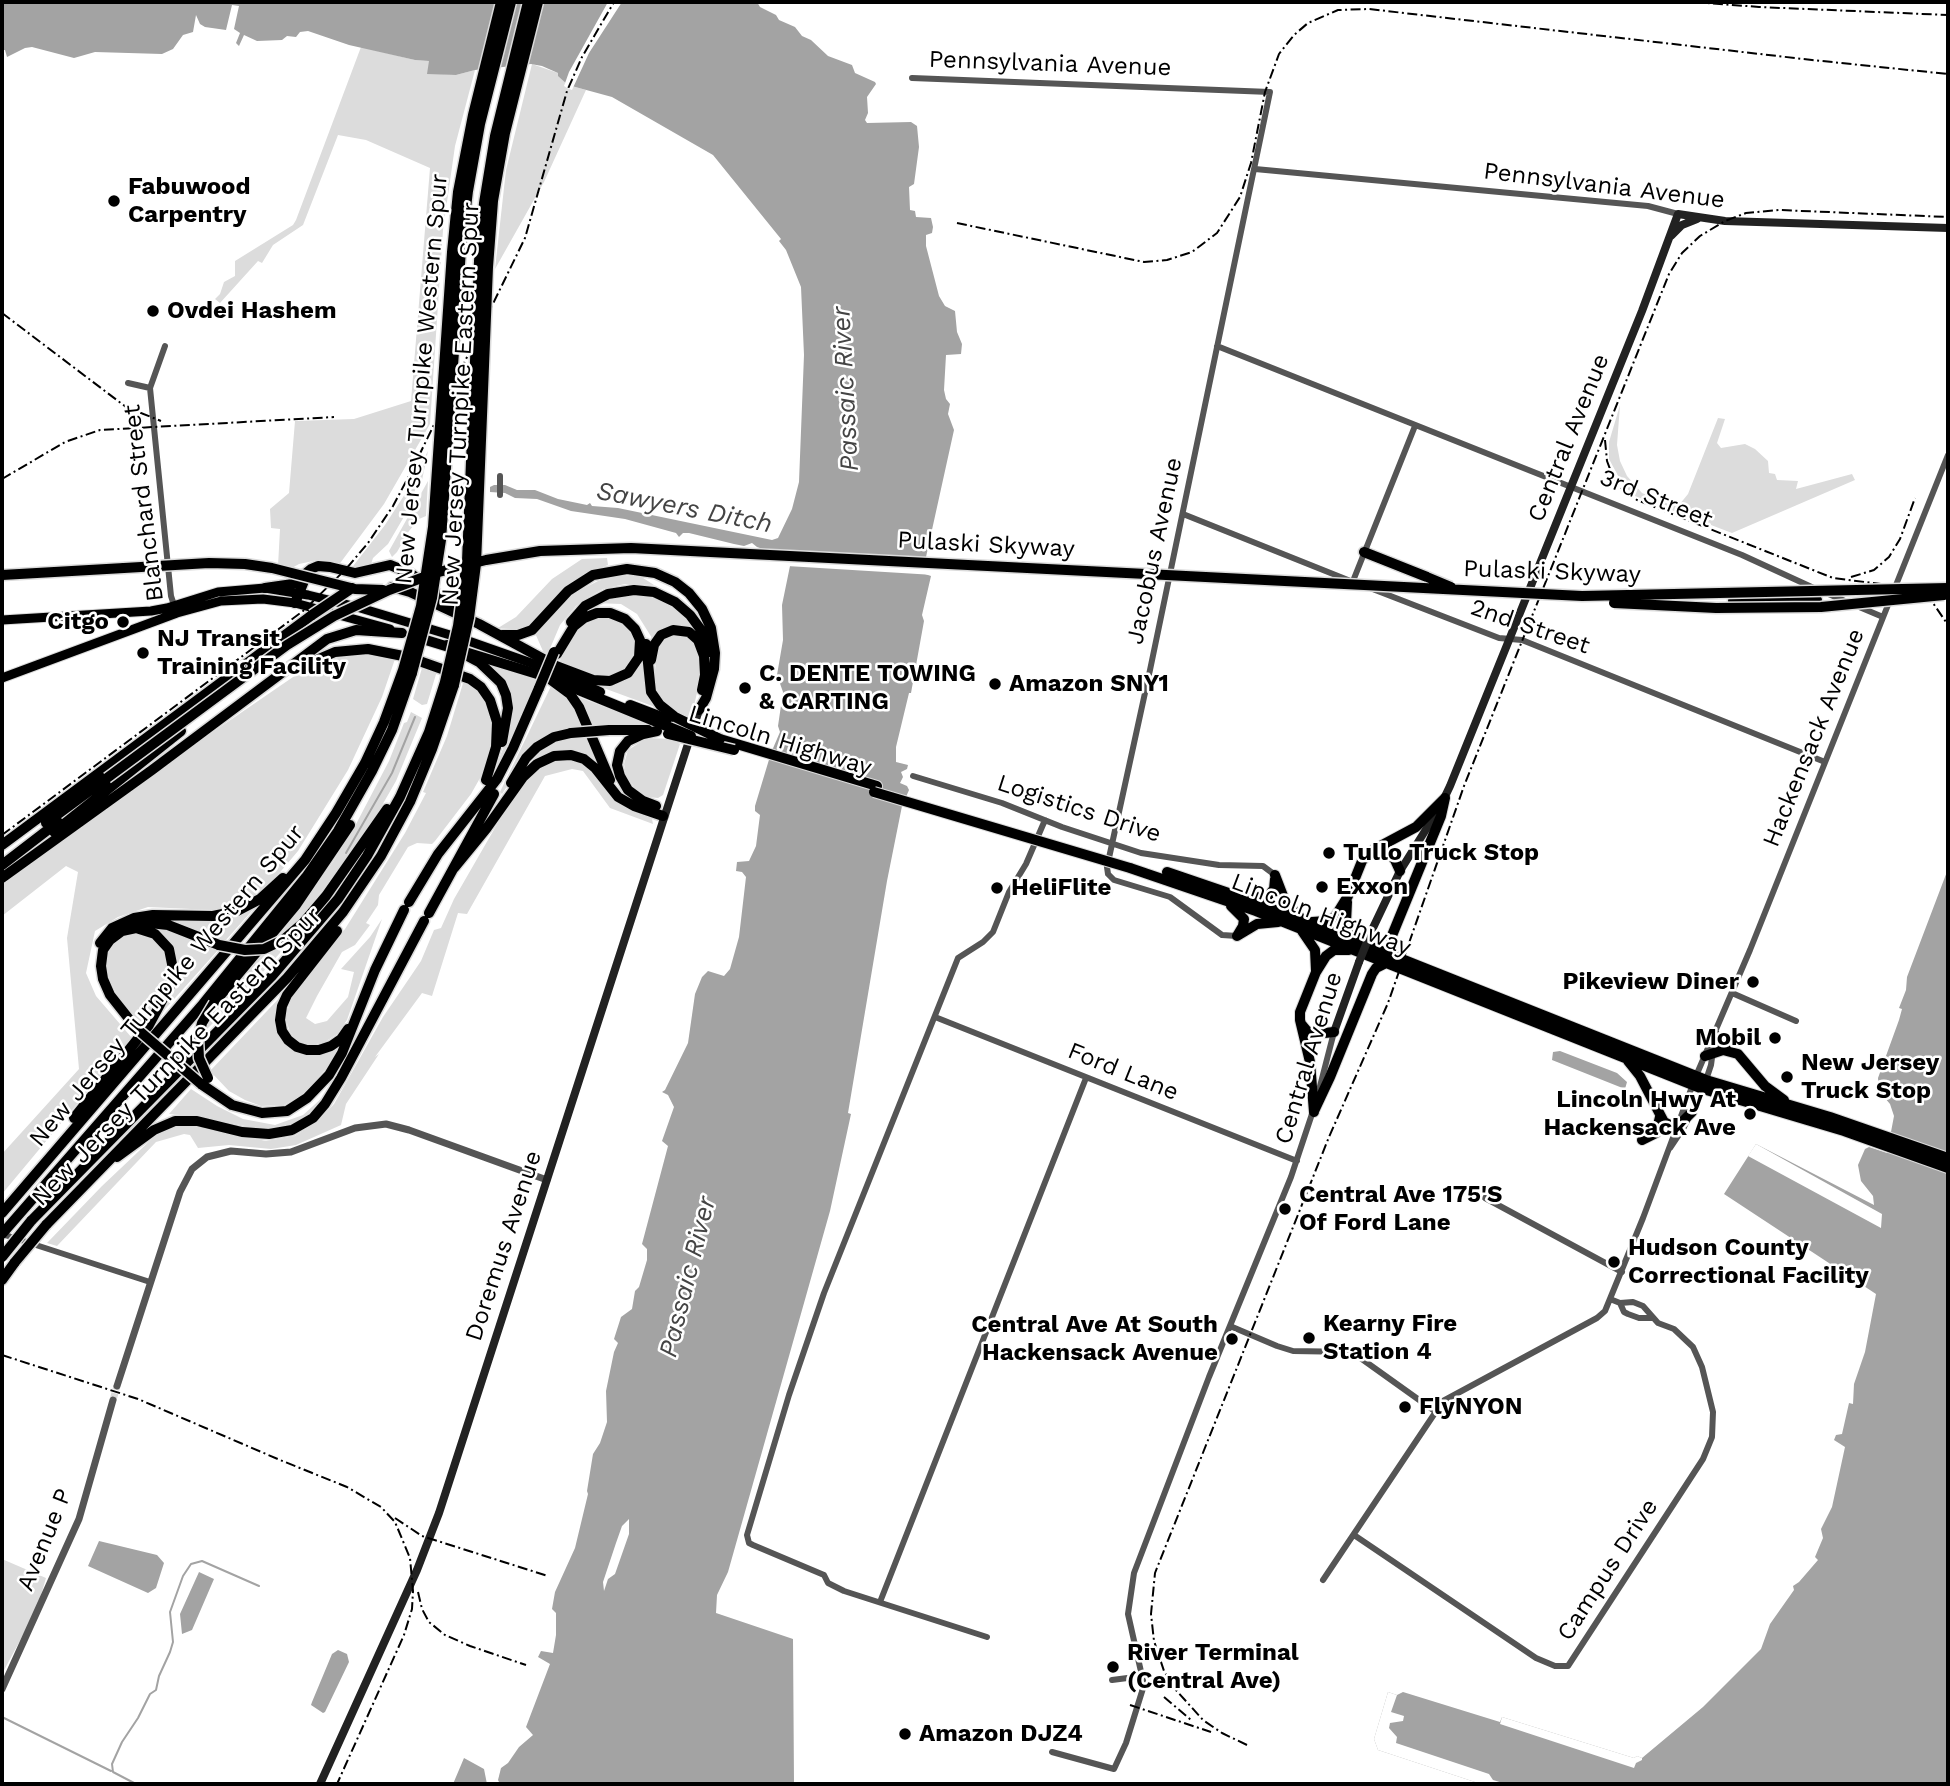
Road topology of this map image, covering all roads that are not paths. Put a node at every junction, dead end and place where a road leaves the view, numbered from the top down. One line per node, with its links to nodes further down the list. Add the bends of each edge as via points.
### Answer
1 (501, 2): 45 (highway, New Jersey Turnpike Western Spur, bridge, via 458,192 433,527)
2 (511, 2): 45 (highway, New Jersey Turnpike Western Spur, bridge, via 468,191 443,528 432,598)
3 (528, 2): 50 (highway, New Jersey Turnpike Eastern Spur, bridge, via 495,136 484,203 467,561)
4 (538, 2): 50 (highway, New Jersey Turnpike Eastern Spur, bridge, via 493,201 476,564 469,618)
5 (912, 78): 6 (street, Pennsylvania Avenue)
6 (1270, 92): 7 (street, Jacobus Avenue)
7 (1255, 169): 8 (street, Pennsylvania Avenue, via 1648,206); 13 (street, Jacobus Avenue)
8 (1678, 214): 9 (main road, Pennsylvania Avenue); 11 (main road, Central Avenue)
9 (1703, 218): 10 (main road, Pennsylvania Avenue); 11 (main road, via 1682,225)
10 (1948, 228)
11 (1671, 236): 19 (main road, Central Avenue)
12 (165, 346): 15 (street, Blanchard Street)
13 (1217, 346): 16 (street, 3rd Street); 21 (street, Jacobus Avenue)
14 (128, 383): 15 (street, Blanchard Street)
15 (150, 388): 34 (street, Blanchard Street)
16 (1415, 426): 19 (street, 3rd Street); 22 (street)
17 (1948, 455): 36 (street, Hackensack Avenue)
18 (500, 477): 20 (street)
19 (1570, 486): 36 (street, 3rd Street); 41 (main road, Central Avenue)
20 (499, 495)
21 (1183, 514): 25 (street, 2nd Street); 71 (street, Jacobus Avenue)
22 (1364, 552): 25 (street); 33 (highway, bridge, via 1463,591 1500,595 1638,601)
23 (309, 571): 26 (highway, via 293,584); 31 (highway); 38 (highway, via 324,566 355,573 397,567)
24 (2, 575): 27 (highway, bridge, via 245,564 355,589)
25 (1353, 582): 41 (street, 2nd Street)
26 (265, 588): 31 (main road); 34 (main road, via 218,592)
27 (391, 588): 29 (highway, Pulaski Skyway, bridge, via 495,558 613,547 1582,596); 38 (highway); 44 (highway); 62 (highway, Pulaski Skyway, bridge, via 295,639); 72 (highway, bridge, via 368,584 349,589)
28 (1948, 588): 29 (highway, Pulaski Skyway, bridge)
29 (1903, 590): 33 (highway, bridge)
30 (1948, 595): 32 (highway, Pulaski Skyway, bridge)
31 (296, 598): 34 (main road); 39 (main road); 44 (main road, via 368,611)
32 (1912, 599): 33 (highway, bridge); 62 (highway, Pulaski Skyway, bridge, via 1840,606 1716,608 646,555 565,555 472,570 382,600 310,638)
33 (1817, 600)
34 (175, 609): 37 (main road); 48 (main road)
35 (574, 617): 43 (highway); 46 (highway, via 606,607 628,614 644,634); 49 (highway, via 594,600 613,592 639,590 663,596 683,608 699,626 710,652)
36 (1883, 617): 58 (street, Hackensack Avenue)
37 (2, 620)
38 (479, 624): 40 (highway)
39 (402, 633): 42 (highway); 53 (highway, via 362,629 332,637)
40 (497, 634): 43 (highway, via 556,666 604,682 631,670 639,657 640,639 625,619 597,614 574,626); 49 (highway, via 532,630 568,591 593,575 621,569 650,571 680,586 704,613 715,648)
41 (1509, 639): 58 (street, 2nd Street, via 1522,640); 64 (main road, Central Avenue)
42 (447, 645): 47 (highway); 61 (highway, via 488,669 506,695 505,733)
43 (556, 653): 51 (highway, bridge)
44 (537, 665): 54 (highway)
45 (408, 672): 56 (highway, New Jersey Turnpike Western Spur); 70 (highway, New Jersey Turnpike Western Spur, via 370,753)
46 (649, 676): 52 (highway, via 653,649 661,635 677,630 693,635 705,660); 54 (highway)
47 (547, 677): 54 (highway); 65 (highway, via 575,699 611,781)
48 (2, 678)
49 (712, 680): 52 (highway)
50 (449, 684): 59 (highway, New Jersey Turnpike Eastern Spur); 78 (highway, New Jersey Turnpike Eastern Spur, via 438,733 420,780)
51 (541, 689): 69 (highway, via 503,767); 77 (highway, via 516,753)
52 (699, 710): 67 (main road, Doremus Avenue)
53 (223, 718): 61 (highway, via 312,660 348,650 389,652 461,675 484,691 498,726); 80 (highway)
54 (668, 726): 55 (highway, bridge); 57 (highway, bridge); 66 (highway, bridge, via 550,738 533,750 519,769); 67 (highway, via 628,741 620,751 618,769 634,795)
55 (720, 739): 76 (highway, Lincoln Highway)
56 (382, 750): 105 (highway, bridge, via 368,791 330,857 202,1023 198,1039); 123 (highway, New Jersey Turnpike Western Spur, via 338,831 288,902)
57 (734, 750): 76 (highway, Lincoln Highway, bridge)
58 (1825, 762): 93 (street, Hackensack Avenue)
59 (415, 765): 87 (highway, bridge, via 341,874 303,923 283,940 245,950 145,922 123,925); 124 (highway, New Jersey Turnpike Eastern Spur, bridge, via 367,856 306,938 31,1221)
60 (913, 776): 68 (street, Logistics Drive)
61 (486, 779): 69 (highway)
62 (113, 780): 63 (highway, Pulaski Skyway); 75 (highway); 80 (highway)
63 (89, 791): 72 (highway); 74 (highway)
64 (1445, 798): 73 (highway, via 1416,827); 79 (main road, Central Avenue); 90 (highway, via 1391,938)
65 (628, 803): 66 (highway, via 589,762 576,755 562,755 530,770); 67 (highway)
66 (496, 813): 77 (highway)
67 (664, 813): 119 (main road, Doremus Avenue)
68 (1045, 820): 71 (street, Logistics Drive); 95 (street, via 993,932 960,956)
69 (462, 823): 94 (highway, via 406,906)
70 (324, 832): 87 (highway, via 278,884 242,909 213,916 139,916 115,925); 121 (highway, New Jersey Turnpike Western Spur, via 277,895)
71 (1112, 844): 81 (street, Logistics Drive, via 1183,861 1260,865); 86 (street, Jacobus Avenue, via 1107,867 1112,878 1170,897 1220,933)
72 (2, 848)
73 (1372, 851): 79 (highway, via 1391,855); 83 (highway, via 1362,861)
74 (2, 856)
75 (2, 865)
76 (1131, 865): 82 (highway, Lincoln Highway)
77 (454, 868): 92 (highway)
78 (372, 869): 94 (highway, via 354,906 287,995 280,1020 291,1043 315,1050 338,1041); 117 (highway, New Jersey Turnpike Eastern Spur, via 311,952)
79 (1400, 871): 99 (main road, Central Avenue, bridge, via 1371,932)
80 (2, 875)
81 (1275, 875): 82 (highway, via 1274,889 1267,897); 85 (highway, via 1285,901)
82 (1222, 894): 84 (highway, Lincoln Highway); 85 (highway, Lincoln Highway); 86 (highway, via 1244,917)
83 (1348, 896): 85 (highway, via 1332,919); 88 (highway, via 1348,929)
84 (1282, 922): 85 (highway, Lincoln Highway); 86 (highway, via 1260,923)
85 (1302, 925): 88 (highway, Lincoln Highway); 89 (highway, Lincoln Highway); 91 (highway, via 1315,950)
86 (1237, 936)
87 (104, 938): 98 (highway, via 96,956 96,978 108,1003)
88 (1373, 948): 90 (highway, Lincoln Highway)
89 (1356, 951): 90 (highway, Lincoln Highway); 91 (highway, via 1332,951)
90 (1390, 959): 103 (highway, Lincoln Highway); 106 (highway, Lincoln Highway); 108 (highway, via 1372,974)
91 (1316, 972): 97 (highway, via 1300,1012)
92 (385, 992): 105 (highway, via 331,1081 293,1114 270,1119 247,1116 225,1106); 117 (highway, via 332,1093 303,1125 262,1134 175,1121)
93 (1732, 993): 96 (street); 100 (street, Hackensack Avenue)
94 (358, 1012): 105 (highway, via 336,1065 307,1098 284,1112 248,1110)
95 (935, 1017): 104 (street, Ford Lane); 137 (street, via 824,1293 747,1535 753,1545 824,1575 828,1583)
96 (1796, 1021)
97 (1302, 1025): 99 (highway, via 1317,1035); 108 (highway)
98 (135, 1031): 105 (highway, bridge); 121 (highway, via 111,998 101,968 110,940 136,928 155,934 169,949 173,969 166,996 141,1036 29,1173)
99 (1334, 1032): 108 (street, Central Avenue)
100 (1715, 1035): 101 (highway); 102 (street, Hackensack Avenue)
101 (1729, 1050): 102 (highway); 107 (highway, via 1743,1058 1773,1093)
102 (1709, 1054): 106 (street, Hackensack Avenue)
103 (1625, 1058): 106 (highway, Lincoln Highway); 110 (highway, via 1638,1073)
104 (1086, 1078): 116 (street, Ford Lane); 137 (street)
105 (202, 1083)
106 (1699, 1083): 107 (highway, Lincoln Highway); 109 (street, Hackensack Avenue); 111 (street, Hackensack Avenue); 112 (highway, Lincoln Highway)
107 (1795, 1107): 112 (highway, Lincoln Highway)
108 (1314, 1112): 116 (street, Central Avenue)
109 (1692, 1112): 111 (highway); 114 (street, Hackensack Avenue)
110 (1660, 1117): 111 (highway); 113 (highway, via 1656,1133)
111 (1676, 1128): 114 (street, Hackensack Avenue)
112 (1861, 1132): 115 (highway, Lincoln Highway); 118 (highway, Lincoln Highway)
113 (1642, 1140)
114 (1668, 1151): 125 (street, Hackensack Avenue)
115 (1948, 1158)
116 (1297, 1161): 131 (street, Central Avenue)
117 (102, 1166): 126 (highway, New Jersey Turnpike Eastern Spur, bridge)
118 (1948, 1168)
119 (547, 1180): 127 (street, via 386,1124 355,1128 291,1152 231,1150 215,1154 188,1175); 143 (main road, Doremus Avenue, via 424,1555)
120 (1485, 1198): 125 (street)
121 (11, 1202): 122 (highway, New Jersey Turnpike Western Spur)
122 (2, 1213)
123 (2, 1234): 127 (street)
124 (2, 1257)
125 (1622, 1272): 128 (street, Hackensack Avenue)
126 (2, 1280)
127 (150, 1282): 132 (street)
128 (1610, 1299): 129 (street, Campus Drive); 134 (street, Hackensack Avenue, via 1597,1318 1453,1395)
129 (1620, 1303): 130 (street, Campus Drive, via 1633,1302); 130 (street, Campus Drive, via 1628,1314)
130 (1653, 1318): 135 (street, Campus Drive, via 1684,1337 1698,1357 1713,1412 1712,1437 1703,1459 1568,1666 1536,1658)
131 (1230, 1325): 134 (street, via 1293,1351 1352,1352); 139 (street, Central Avenue, via 1134,1573 1128,1614)
132 (117, 1385)
133 (113, 1400): 141 (street, Avenue P, via 79,1519)
134 (1436, 1412): 135 (street, Hackensack Avenue)
135 (1354, 1535): 136 (street, Hackensack Avenue)
136 (1323, 1580)
137 (880, 1602): 138 (street)
138 (987, 1637)
139 (1143, 1676): 140 (street); 142 (street, Central Avenue, via 1126,1743 1114,1769)
140 (1112, 1680)
141 (2, 1689)
142 (1052, 1752)
143 (320, 1784)

